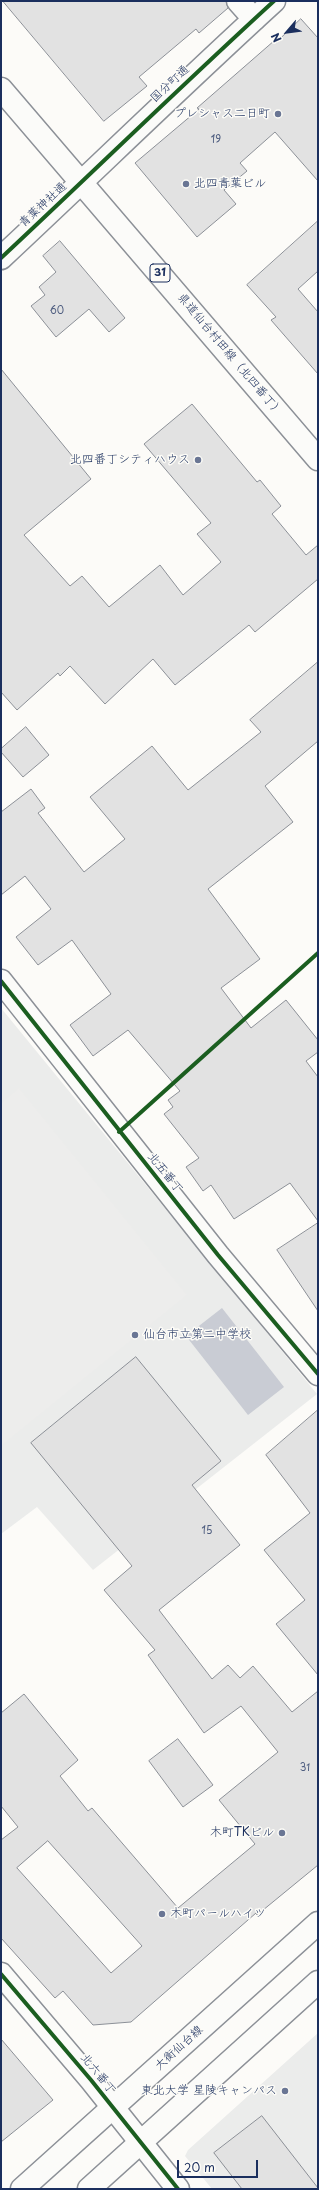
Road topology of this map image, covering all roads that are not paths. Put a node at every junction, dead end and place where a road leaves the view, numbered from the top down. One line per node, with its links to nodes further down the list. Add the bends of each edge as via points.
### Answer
1 (238, 1): 3 (street)
2 (274, 1): 3 (street, 国分町通)
3 (254, 19): 5 (street, 国分町通, via 116,147)
4 (1, 89): 5 (street, 県道仙台村田線（北四番丁） / 31)
5 (81, 183): 6 (street, 青葉神社通); 7 (street, 県道仙台村田線（北四番丁） / 31)
6 (1, 258)
7 (318, 459)
8 (1, 981): 9 (street, 北五番丁, via 149,1169)
9 (318, 1374)
10 (318, 1923): 13 (street, 大衡仙台線)
11 (1, 1974): 13 (street, 北六番丁)
12 (318, 1982): 14 (street)
13 (112, 2108): 14 (street, 北六番丁); 15 (street, 大衡仙台線)
14 (141, 2143): 16 (street); 17 (street, 北六番丁)
15 (22, 2189)
16 (89, 2189)
17 (178, 2189)

